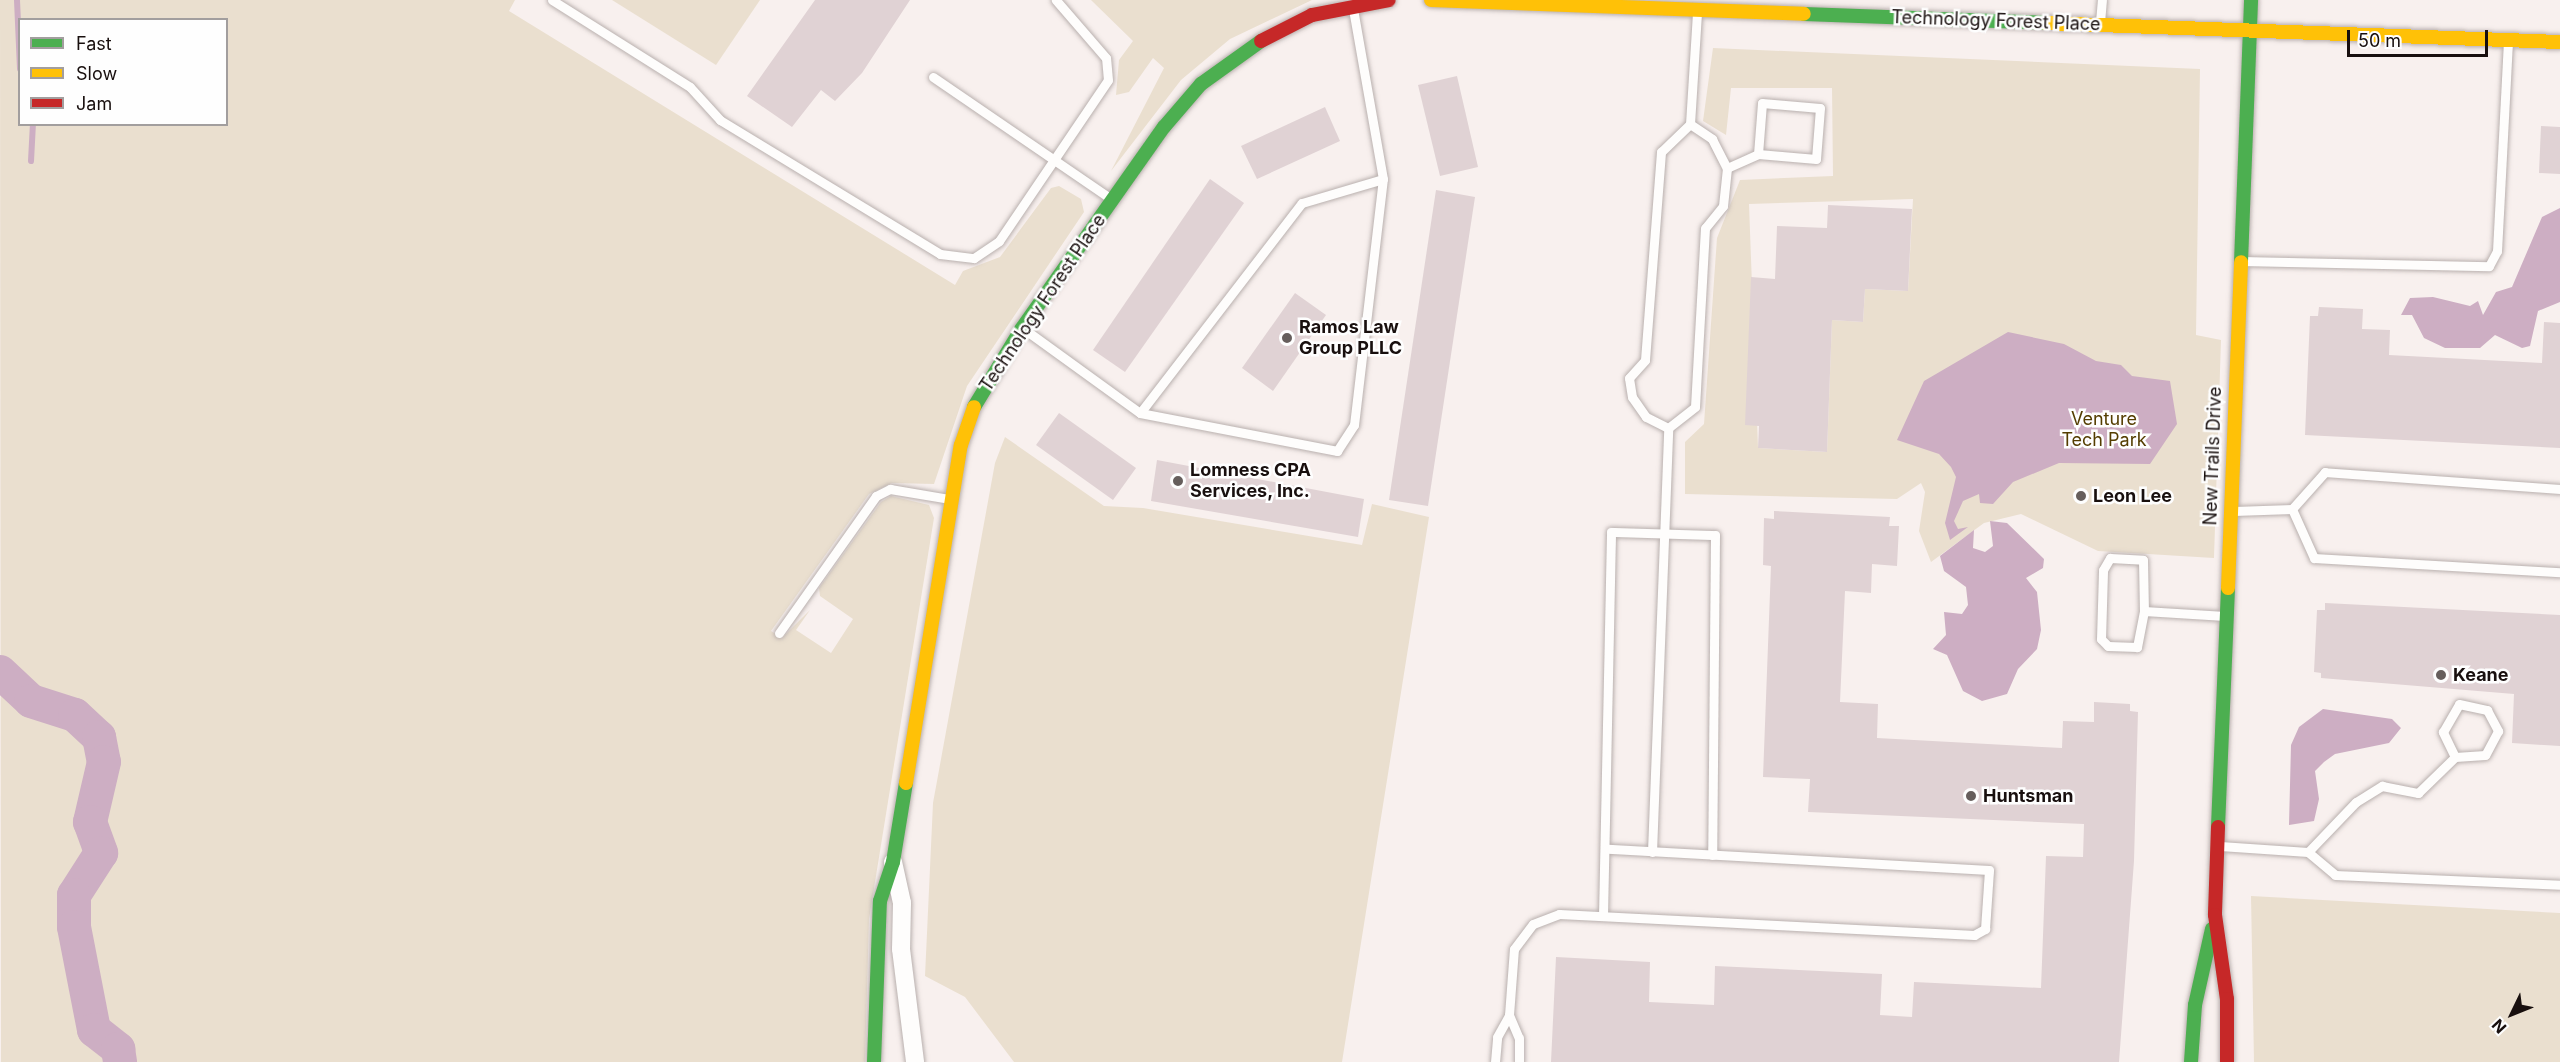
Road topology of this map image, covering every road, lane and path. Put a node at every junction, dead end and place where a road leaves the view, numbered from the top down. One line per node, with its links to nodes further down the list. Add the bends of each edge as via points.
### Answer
1 (552, 0): 18 (lane, via 690,87 720,120 940,254 974,258 999,241)
2 (1056, 0): 18 (lane, via 1106,58 1108,80)
3 (1389, 0): 8 (street, Technology Forest Place)
4 (1431, 0): 9 (street, Technology Forest Place)
5 (1833, 0): 10 (lane)
6 (2102, 0): 11 (lane)
7 (2251, 0): 12 (street, New Trails Drive)
8 (1353, 7): 20 (lane); 21 (street, Technology Forest Place, via 1278,28 1227,63 1164,127)
9 (1698, 10): 10 (street, Technology Forest Place); 16 (lane)
10 (1832, 15): 11 (street, Technology Forest Place)
11 (2100, 24): 12 (street, Technology Forest Place)
12 (2250, 30): 13 (street, Technology Forest Place); 22 (street, New Trails Drive)
13 (2508, 40): 14 (street, Technology Forest Place); 22 (lane, via 2497,251 2489,266)
14 (2560, 42)
15 (933, 77): 18 (lane)
16 (1690, 124): 19 (lane, via 1712,139); 25 (lane, via 1661,152 1645,360 1629,378 1632,398 1646,417)
17 (1758, 154): 17 (lane, via 1762,103 1820,108 1816,159); 19 (lane)
18 (1055, 161): 21 (lane)
19 (1727, 168): 25 (lane, via 1723,206 1705,228 1695,407)
20 (1383, 179): 24 (lane, via 1302,203); 24 (lane, via 1354,425 1337,452)
21 (1113, 201): 23 (street, Technology Forest Place)
22 (2240, 261): 29 (street, New Trails Drive)
23 (1022, 328): 24 (lane); 27 (street, Technology Forest Place, via 974,407)
24 (1140, 413)
25 (1668, 428): 30 (lane)
26 (2560, 489): 28 (lane, via 2325,472)
27 (952, 499): 34 (lane, via 890,489 876,496); 41 (street, Technology Forest Place)
28 (2292, 509): 29 (lane); 31 (lane, via 2314,558)
29 (2229, 511): 33 (street, New Trails Drive)
30 (1666, 533): 37 (lane, via 1611,532); 38 (lane); 40 (lane, via 1715,535)
31 (2560, 572)
32 (2144, 611): 32 (lane, via 2143,560 2110,558 2103,570 2101,639 2108,646 2137,647); 33 (lane)
33 (2225, 616): 36 (street, New Trails Drive)
34 (779, 633)
35 (2455, 757): 35 (lane, via 2443,732 2459,704 2487,710 2498,731 2485,755); 39 (lane, via 2418,793 2382,786 2364,797)
36 (2218, 846): 39 (lane); 43 (street, New Trails Drive)
37 (1608, 849): 38 (lane); 44 (lane)
38 (1652, 852): 40 (lane)
39 (2308, 852): 42 (lane, via 2335,875)
40 (1712, 855): 44 (lane, via 1989,870 1985,929 1974,935)
41 (894, 862): 46 (street, Technology Forest Place, via 880,901 874,953); 47 (street, Technology Forest Place, via 902,903 901,949)
42 (2560, 885)
43 (2216, 915): 50 (street, New Trails Drive, via 2195,1005); 51 (street, New Trails Drive, via 2227,999)
44 (1603, 916): 45 (lane, via 1559,914 1533,924 1514,949)
45 (1509, 1015): 48 (lane, via 1497,1036); 49 (lane, via 1519,1038)
46 (874, 1062)
47 (915, 1062)
48 (1495, 1062)
49 (1519, 1062)
50 (2191, 1062)
51 (2227, 1062)

